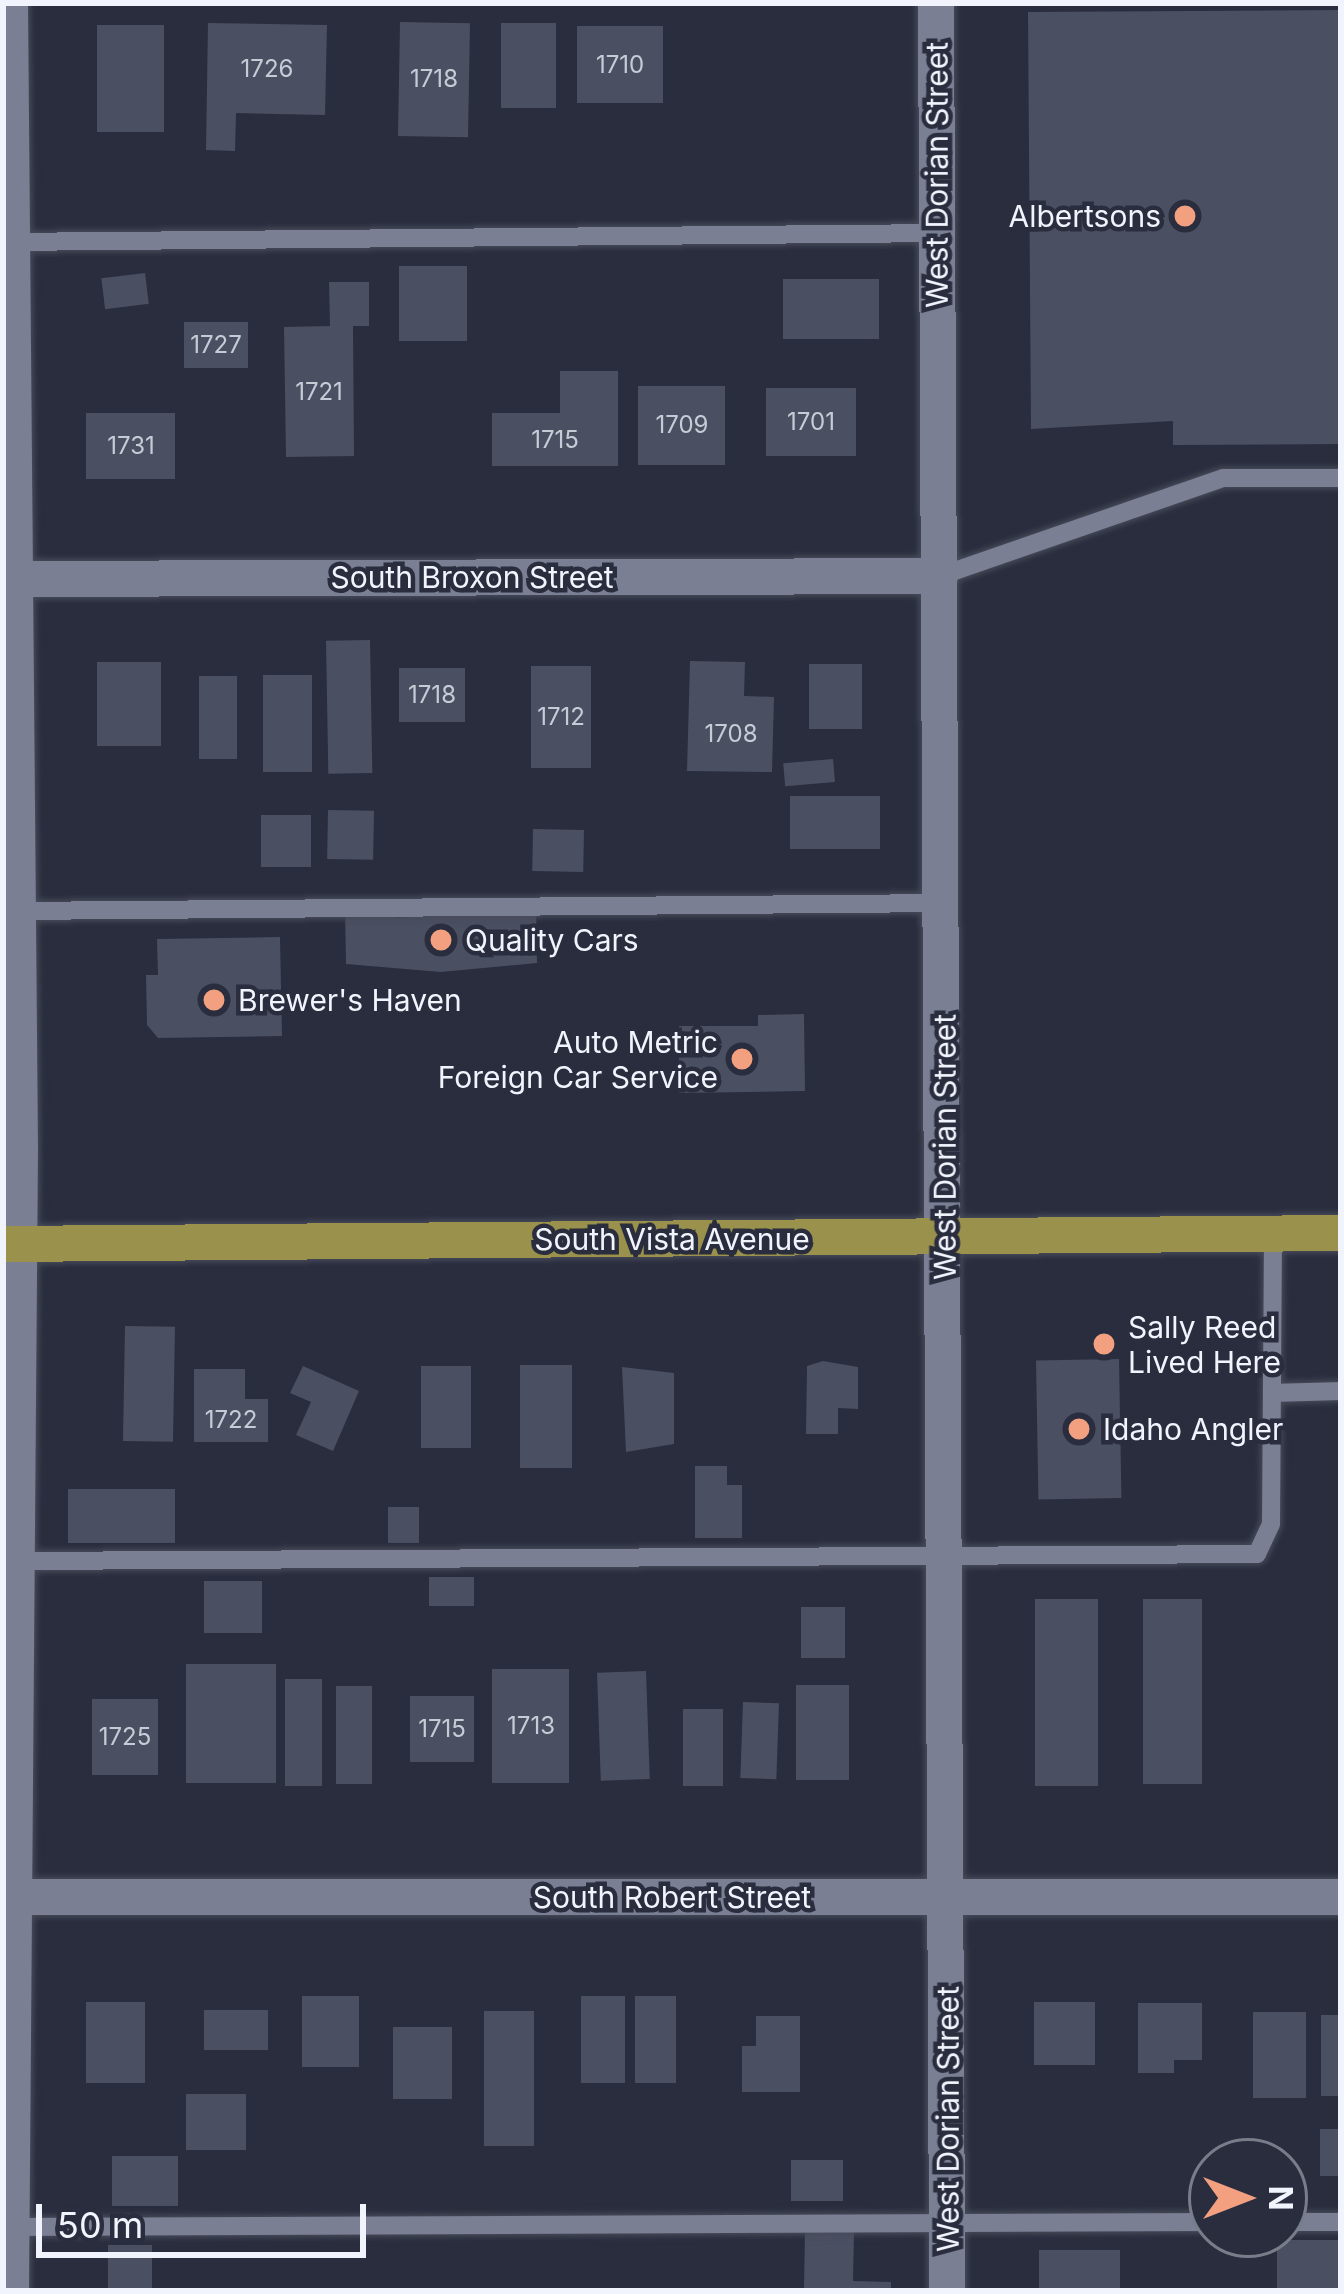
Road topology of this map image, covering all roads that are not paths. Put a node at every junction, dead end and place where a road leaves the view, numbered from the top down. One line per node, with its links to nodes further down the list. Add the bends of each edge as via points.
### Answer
1 (10, 3): 4 (street)
2 (936, 3): 3 (street, West Dorian Street)
3 (937, 233): 4 (lane); 6 (street, West Dorian Street)
4 (8, 242): 7 (street)
5 (1341, 478): 6 (lane, via 1223,478)
6 (940, 576): 7 (street, South Broxon Street); 8 (street, West Dorian Street)
7 (9, 579): 9 (street)
8 (943, 903): 9 (lane); 12 (street, West Dorian Street)
9 (10, 911): 13 (street)
10 (1341, 1233): 11 (main road, South Vista Avenue)
11 (1273, 1234): 12 (main road, South Vista Avenue); 16 (lane)
12 (945, 1237): 13 (main road, South Vista Avenue); 18 (street, West Dorian Street)
13 (12, 1244): 14 (street)
14 (11, 1371): 17 (street)
15 (1341, 1391): 16 (lane)
16 (1272, 1393): 18 (lane, via 1271,1523 1257,1554)
17 (10, 1469): 19 (street)
18 (947, 1559): 19 (lane); 22 (street, West Dorian Street)
19 (10, 1561): 21 (street)
20 (1341, 1897): 22 (street, South Robert Street)
21 (8, 1898): 22 (street, South Robert Street); 27 (street)
22 (949, 1898): 23 (street, West Dorian Street)
23 (947, 2219): 24 (lane); 27 (lane); 29 (street, West Dorian Street)
24 (1188, 2222)
25 (1308, 2222): 26 (lane)
26 (1341, 2222)
27 (7, 2227): 28 (street)
28 (11, 2291)
29 (947, 2291)

